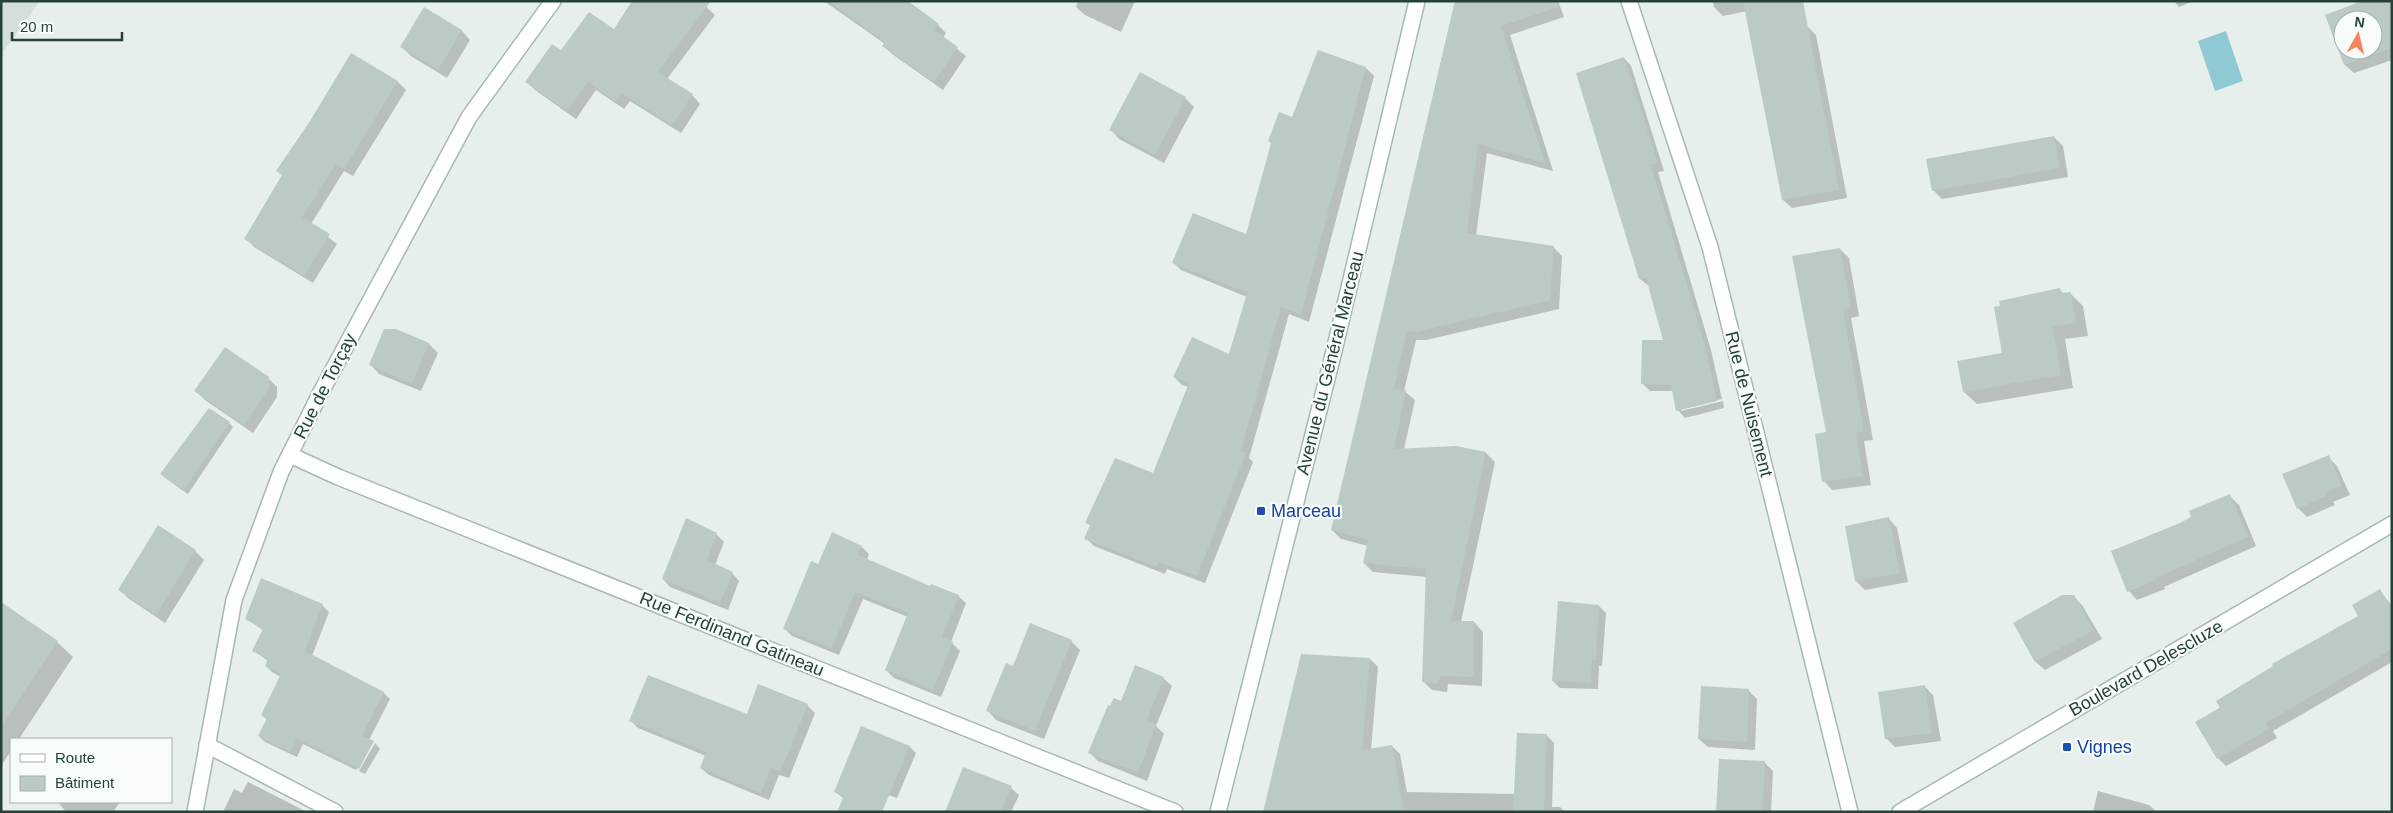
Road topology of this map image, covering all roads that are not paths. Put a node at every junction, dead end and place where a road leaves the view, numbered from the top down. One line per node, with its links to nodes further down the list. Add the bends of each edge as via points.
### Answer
1 (553, 1): 4 (street, Rue de Torçay, via 469,117)
2 (1417, 1): 10 (street, Avenue du Général Marceau)
3 (1629, 1): 11 (street, Rue de Nuisement, via 1710,247)
4 (290, 455): 6 (street, Rue de Torçay, via 234,600); 9 (street, Rue Ferdinand Gatineau)
5 (2392, 524): 12 (street, Boulevard Delescluze)
6 (207, 745): 7 (street, Rue de Torçay); 8 (street)
7 (195, 812)
8 (335, 812)
9 (1175, 812)
10 (1218, 812)
11 (1850, 812)
12 (1900, 812)

